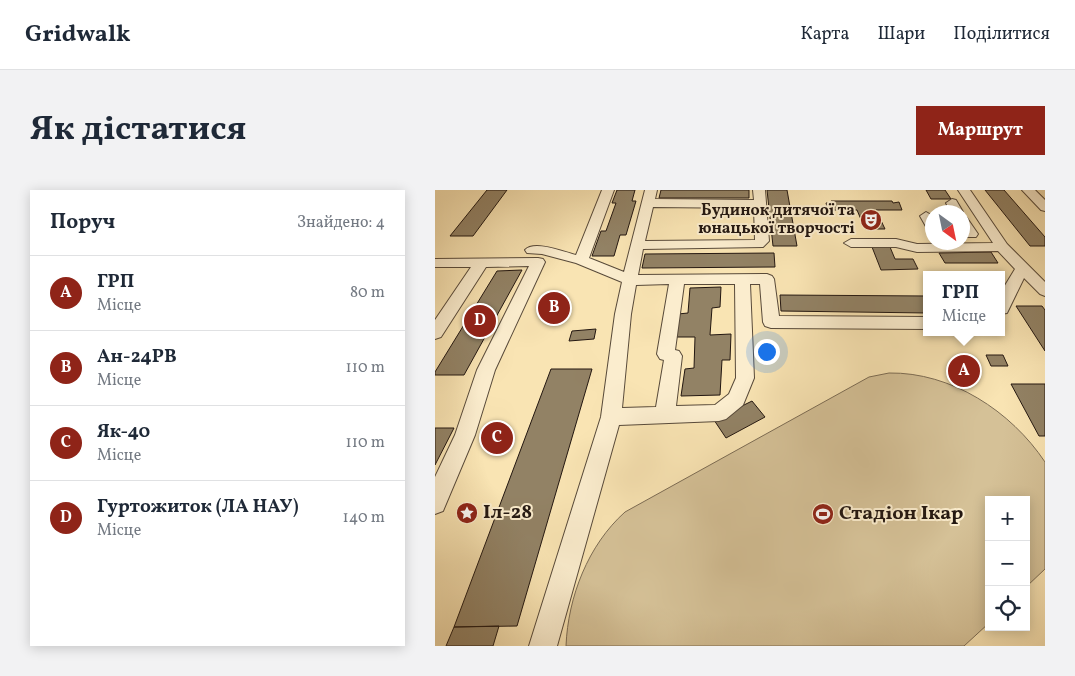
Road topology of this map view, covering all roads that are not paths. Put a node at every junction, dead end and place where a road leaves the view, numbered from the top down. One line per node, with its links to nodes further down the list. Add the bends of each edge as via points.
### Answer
1 (608, 190): 13 (lane)
2 (963, 190): 11 (lane)
3 (1029, 190): 6 (lane)
4 (649, 197): 5 (lane); 9 (lane)
5 (759, 197): 9 (lane, via 762,241 758,244)
6 (1045, 207)
7 (970, 236): 10 (lane)
8 (851, 243): 10 (lane, via 896,243 917,248)
9 (637, 246): 18 (lane)
10 (979, 247): 11 (lane)
11 (1002, 247): 16 (lane)
12 (532, 250): 13 (lane)
13 (581, 260): 18 (lane)
14 (435, 263): 15 (lane)
15 (481, 263): 23 (lane); 26 (lane, via 538,262 486,370 465,435)
16 (1023, 268): 20 (lane); 21 (lane)
17 (742, 279): 19 (lane); 22 (lane, via 767,279 771,322); 24 (lane, via 745,378 736,399 719,413)
18 (630, 280): 19 (lane); 25 (lane)
19 (677, 280): 24 (lane, via 666,354 673,356)
20 (1045, 291)
21 (1005, 300)
22 (923, 323)
23 (435, 333)
24 (665, 416): 25 (lane)
25 (611, 417): 27 (lane)
26 (435, 503)
27 (543, 646)

